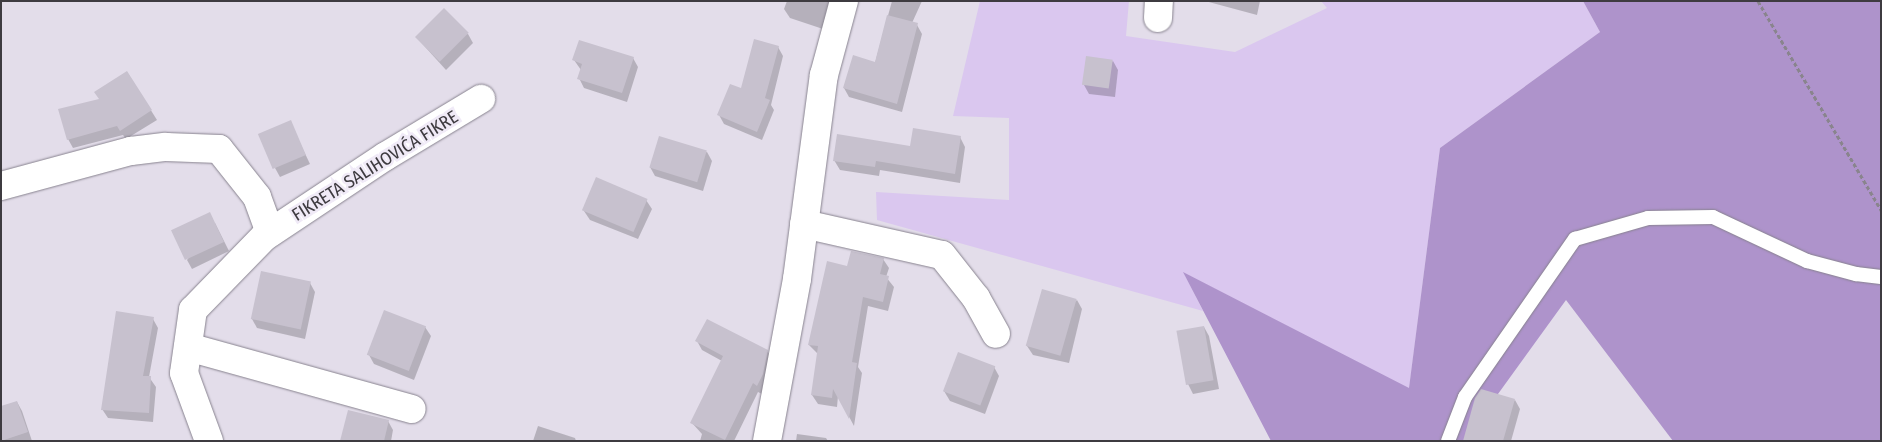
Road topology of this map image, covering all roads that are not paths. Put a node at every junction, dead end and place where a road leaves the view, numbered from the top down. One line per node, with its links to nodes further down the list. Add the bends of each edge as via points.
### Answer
1 (844, 1): 4 (street, via 824,76)
2 (481, 99): 5 (street, FIKRETA SALIHOVIĆA FIKRE, via 386,156)
3 (1, 186): 5 (street, FIKRETA SALIHOVIĆA FIKRE, via 131,151 166,147 219,148 257,197)
4 (804, 224): 7 (street, via 942,255 976,298); 11 (street)
5 (270, 233): 8 (street, FIKRETA SALIHOVIĆA FIKRE, via 193,310)
6 (1881, 277): 12 (lane, via 1807,261 1713,217 1648,218 1575,239 1465,397)
7 (996, 334)
8 (188, 347): 9 (street); 10 (street, FIKRETA SALIHOVIĆA FIKRE, via 184,373)
9 (412, 409)
10 (209, 441)
11 (767, 441)
12 (1448, 441)

